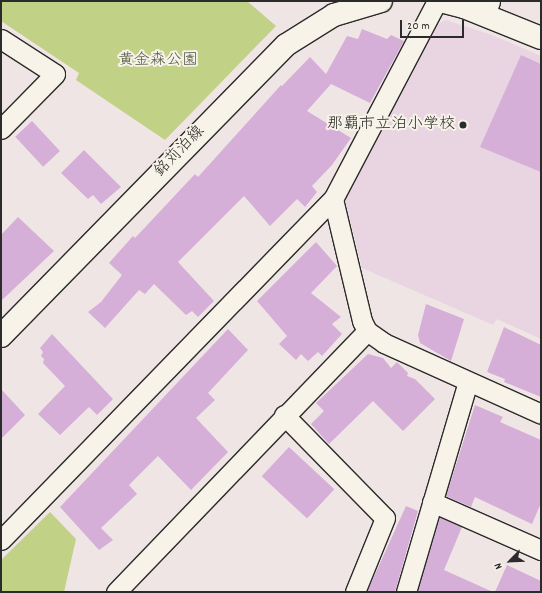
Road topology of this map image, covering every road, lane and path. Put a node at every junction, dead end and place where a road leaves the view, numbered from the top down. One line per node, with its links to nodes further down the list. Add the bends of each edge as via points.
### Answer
1 (381, 1): 10 (street, 銘苅泊線, via 334,15 286,44)
2 (437, 1): 8 (street)
3 (441, 1): 4 (street)
4 (487, 8): 5 (street)
5 (541, 38)
6 (1, 39): 7 (street, via 54,74)
7 (1, 129)
8 (333, 198): 9 (street, via 362,321); 15 (street)
9 (367, 331): 11 (street, via 384,343); 13 (street)
10 (1, 336)
11 (468, 382): 12 (street); 14 (street)
12 (541, 414)
13 (284, 415): 17 (street); 18 (street, via 385,518)
14 (432, 502): 16 (street); 19 (street)
15 (1, 540)
16 (541, 550)
17 (116, 592)
18 (355, 592)
19 (406, 592)

